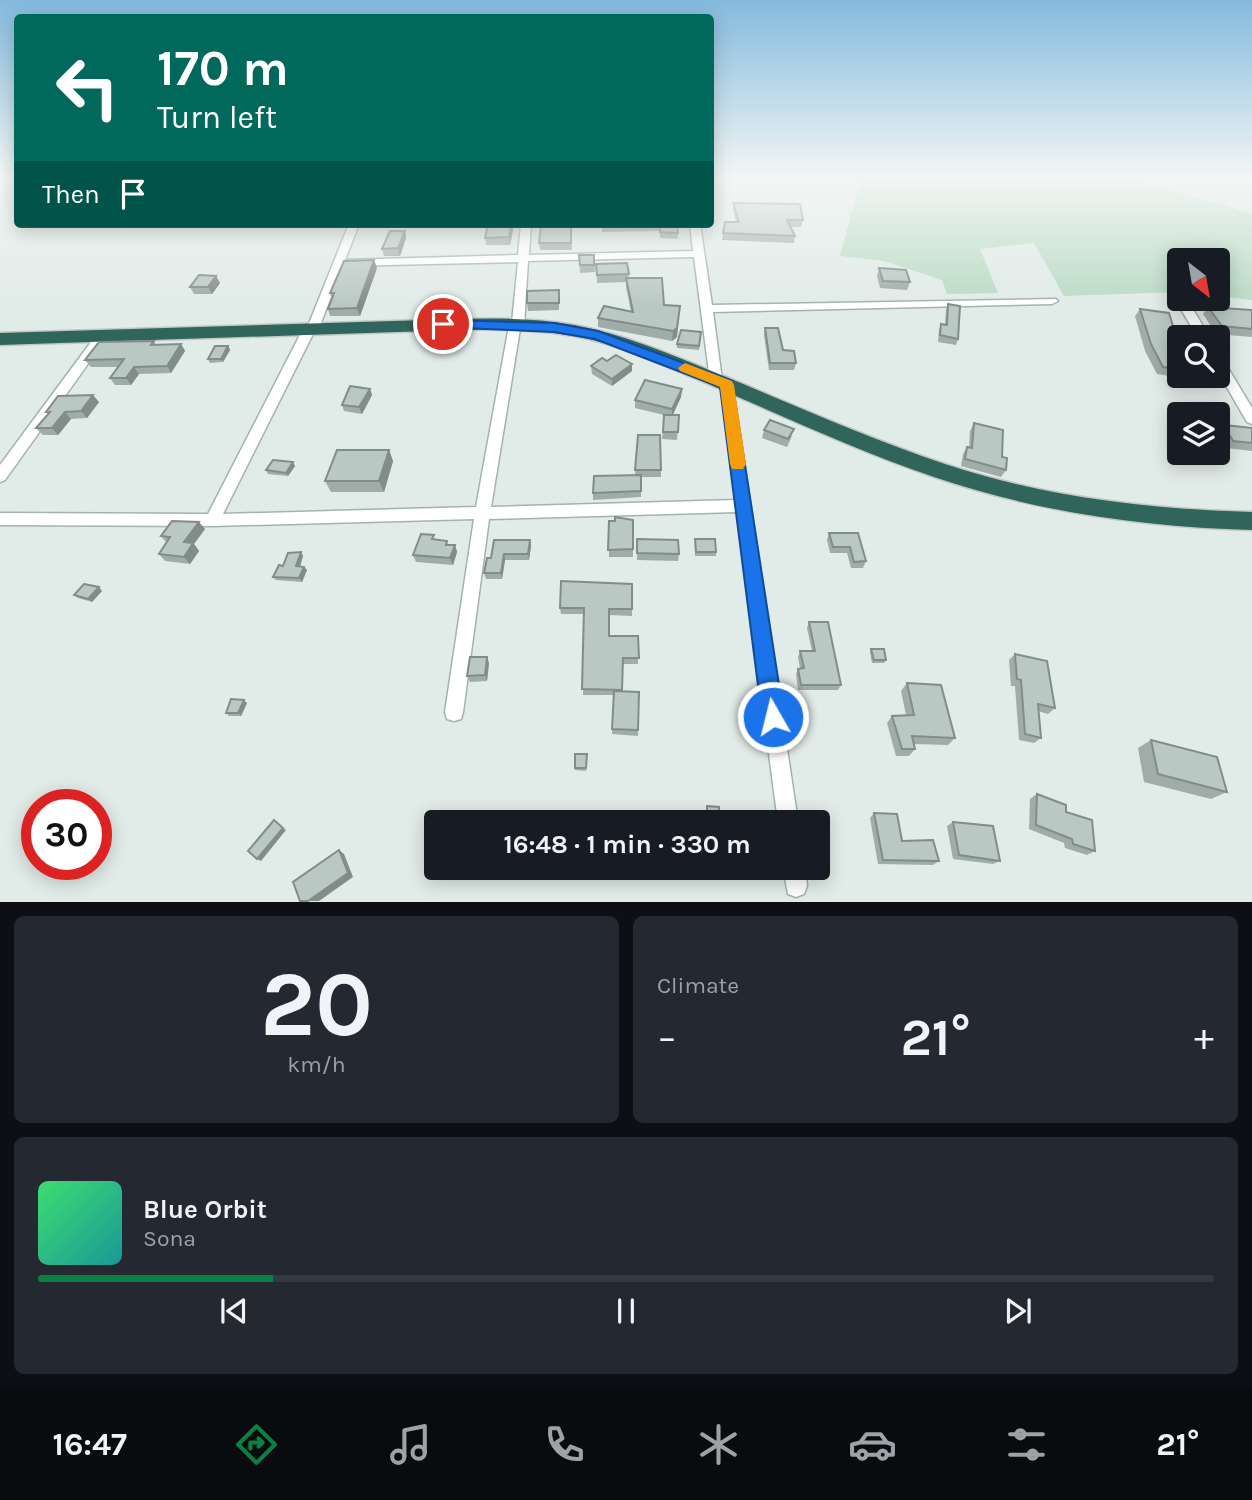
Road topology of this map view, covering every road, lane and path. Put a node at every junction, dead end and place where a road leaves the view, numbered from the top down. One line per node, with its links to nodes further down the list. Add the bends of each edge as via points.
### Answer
1 (352, 228): 6 (street)
2 (526, 228): 5 (street)
3 (696, 228): 4 (street)
4 (699, 254): 5 (street); 8 (street)
5 (524, 259): 6 (street); 9 (street)
6 (339, 263): 10 (street)
7 (1052, 301): 8 (street)
8 (706, 309): 14 (street)
9 (516, 326): 10 (highway); 14 (highway, via 598,335); 18 (street)
10 (311, 329): 11 (highway); 20 (street)
11 (101, 337): 12 (highway); 16 (street)
12 (0, 339)
13 (1230, 381): 15 (street)
14 (721, 383): 17 (street); 21 (highway, via 898,456 1033,498 1119,513)
15 (1252, 419)
16 (0, 476)
17 (744, 506): 18 (street); 23 (street)
18 (482, 514): 20 (street); 22 (street)
19 (0, 519): 20 (street)
20 (212, 520)
21 (1252, 521)
22 (454, 712)
23 (786, 810)

